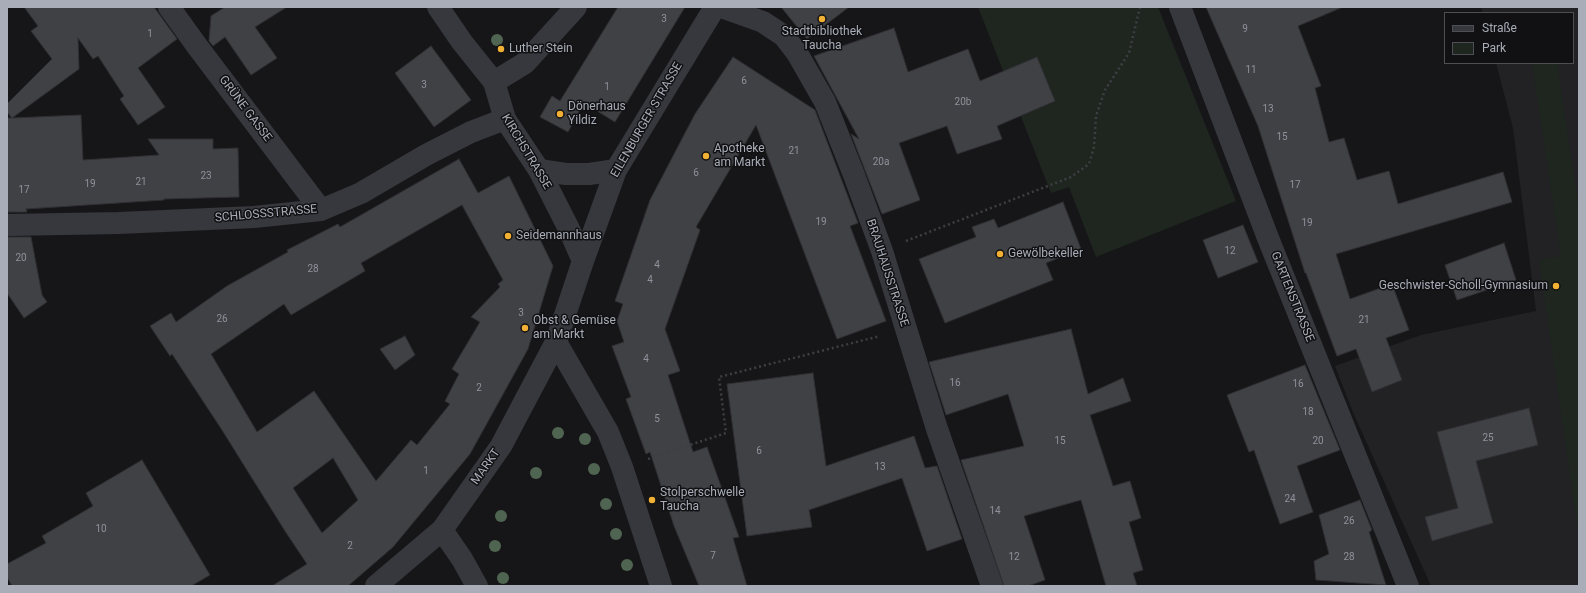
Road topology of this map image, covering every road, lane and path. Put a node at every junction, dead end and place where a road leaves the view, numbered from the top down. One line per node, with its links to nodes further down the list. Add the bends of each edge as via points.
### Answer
1 (169, 7): 12 (street, GRÜNE GASSE)
2 (438, 7): 8 (street, KIRCHSTRASSE)
3 (576, 7): 8 (street, via 525,63)
4 (715, 7): 11 (street, EILENBURGER STRASSE)
5 (721, 7): 14 (street, BRAUHAUSSTRASSE, via 763,22 784,36 798,53 825,102)
6 (1140, 7): 14 (path, via 1129,53 1105,90 1096,116 1094,147 1089,164 1071,177)
7 (1180, 7): 24 (street, GARTENSTRASSE, via 1271,246)
8 (494, 82): 9 (street, KIRCHSTRASSE)
9 (504, 119): 10 (street, KIRCHSTRASSE); 12 (street, SCHLOSSSTRASSE, via 471,132 361,193)
10 (540, 170): 11 (street, via 581,174); 15 (street, KIRCHSTRASSE)
11 (616, 170): 15 (street, EILENBURGER STRASSE)
12 (321, 210): 13 (street, SCHLOSSSTRASSE, via 246,217)
13 (7, 225)
14 (882, 251): 16 (street, BRAUHAUSSTRASSE)
15 (583, 261): 17 (street, MARKT)
16 (906, 329): 18 (path, via 719,377 726,433); 23 (street, BRAUHAUSSTRASSE, via 937,429)
17 (556, 342): 18 (street, via 608,432); 19 (street, MARKT, via 501,446)
18 (622, 467): 22 (street)
19 (442, 530): 20 (street, MARKT); 21 (street)
20 (376, 586)
21 (477, 586)
22 (661, 586)
23 (992, 586)
24 (1408, 586)

